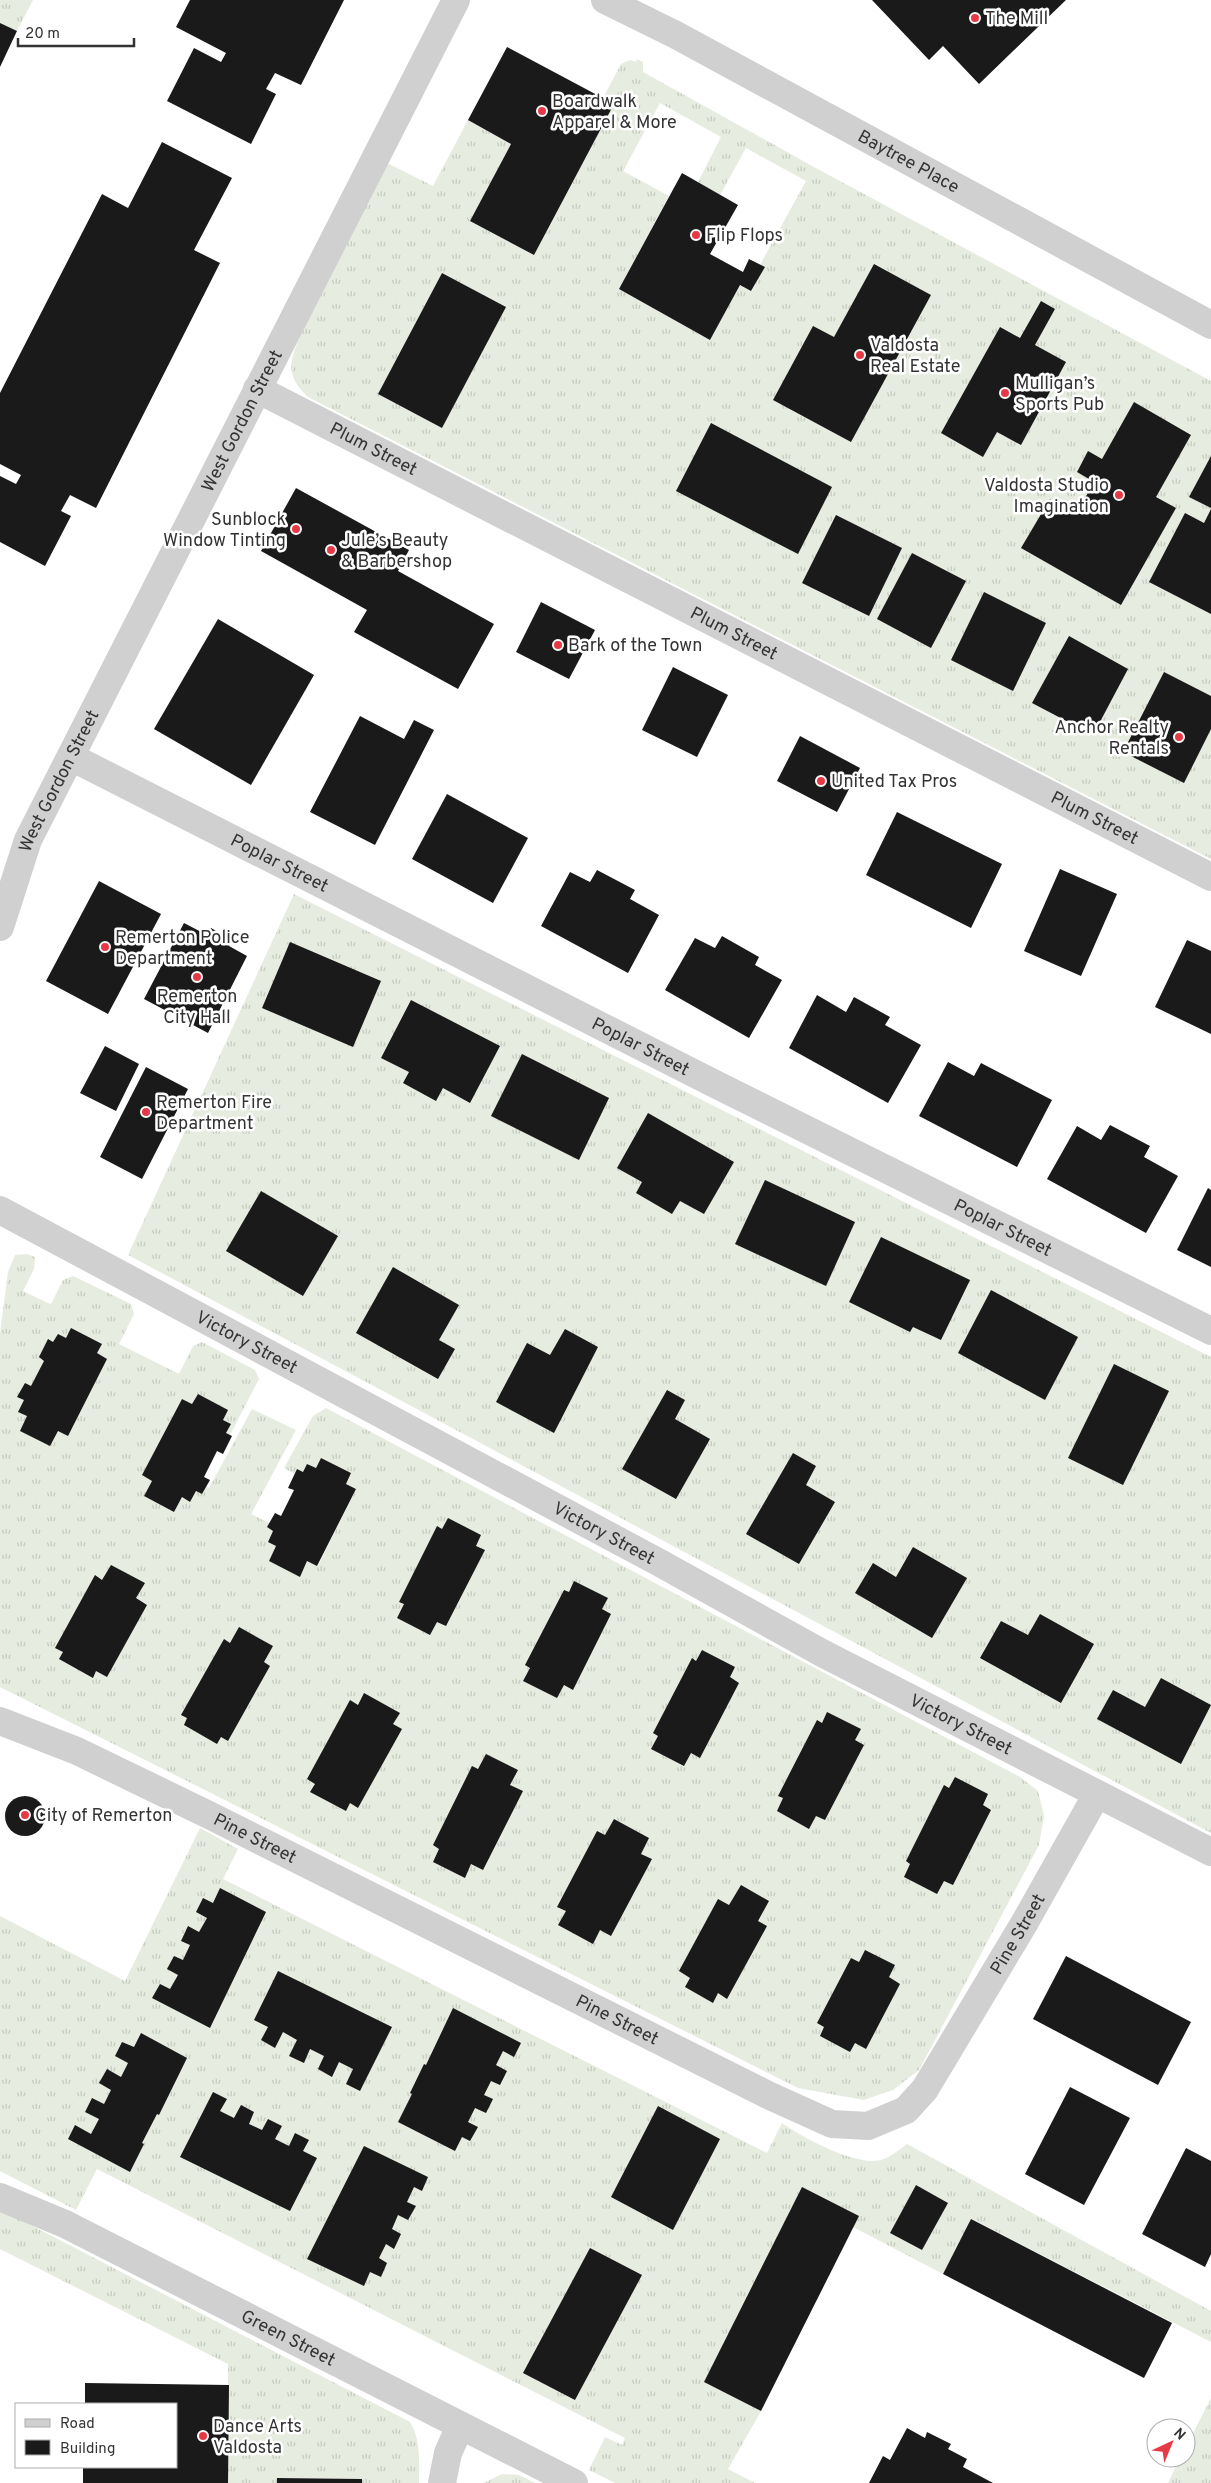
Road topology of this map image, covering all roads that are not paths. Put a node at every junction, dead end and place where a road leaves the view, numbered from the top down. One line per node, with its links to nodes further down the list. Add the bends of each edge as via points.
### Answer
1 (456, 0): 4 (street, West Gordon Street)
2 (605, 0): 3 (street, Baytree Place, via 676,35)
3 (1211, 325)
4 (257, 389): 5 (street, West Gordon Street); 6 (street, Plum Street)
5 (71, 757): 7 (street, West Gordon Street, via 28,840); 9 (street, Poplar Street, via 716,1085)
6 (1211, 877)
7 (0, 926)
8 (0, 1210): 11 (street, Victory Street, via 822,1652)
9 (1211, 1331)
10 (0, 1721): 11 (street, Pine Street, via 77,1751 832,2124 868,2126 906,2110 925,2089)
11 (1097, 1794): 12 (street, Victory Street)
12 (1211, 1852)
13 (0, 2197): 14 (street, Green Street, via 65,2224)
14 (460, 2426): 15 (street, via 448,2452); 16 (street, Green Street)
15 (442, 2483)
16 (574, 2483)

